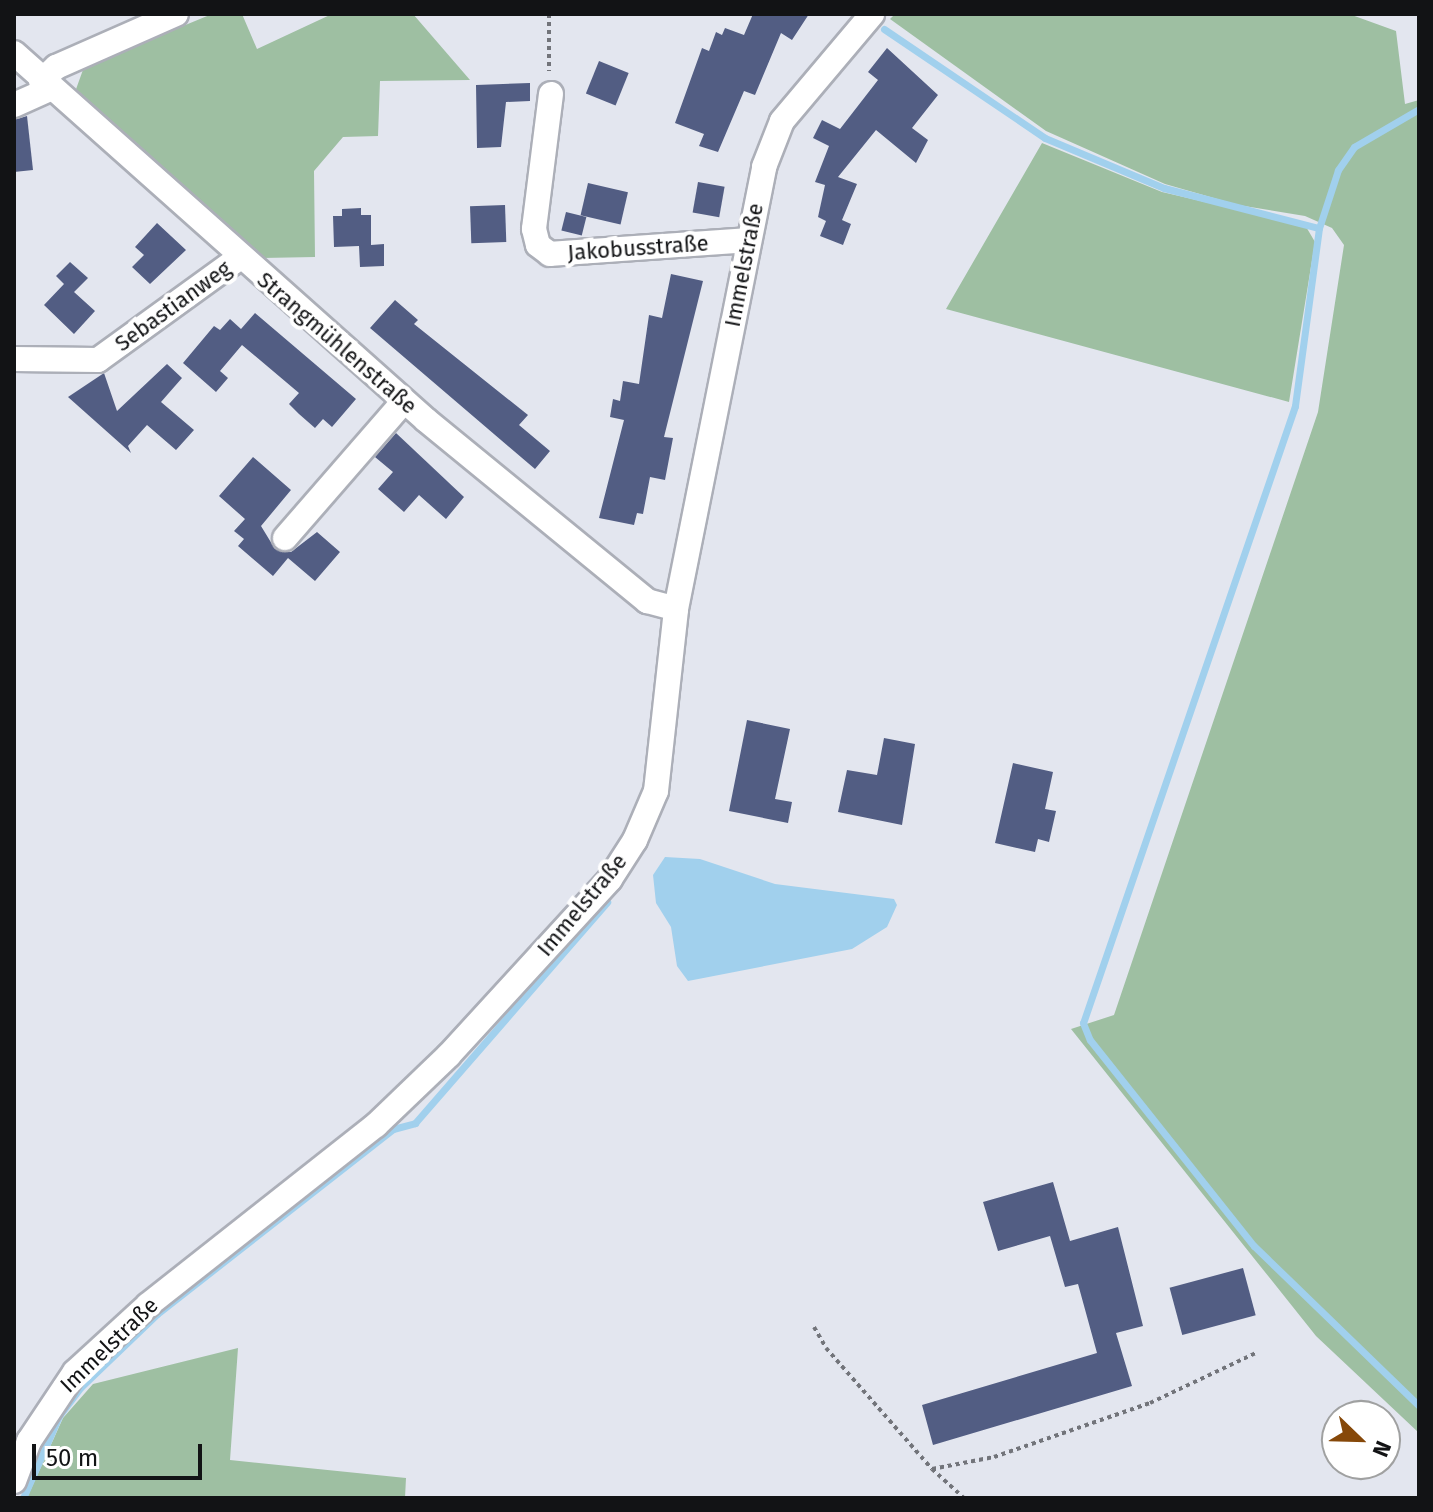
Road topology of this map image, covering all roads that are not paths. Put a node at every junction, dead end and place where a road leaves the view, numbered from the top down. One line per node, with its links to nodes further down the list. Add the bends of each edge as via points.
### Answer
1 (176, 14): 4 (street, via 56,67)
2 (872, 14): 7 (street, Immelstraße, via 782,121 764,167)
3 (14, 53): 4 (street, Strangmühlenstraße)
4 (46, 85): 6 (street); 8 (street, Strangmühlenstraße)
5 (551, 94): 7 (street, Jakobusstraße, via 534,229 538,245 550,254)
6 (14, 105)
7 (749, 240): 12 (street, Immelstraße)
8 (239, 258): 9 (street, Sebastianweg, via 98,360); 10 (street, Strangmühlenstraße)
9 (14, 359)
10 (404, 401): 11 (street); 12 (street, Strangmühlenstraße, via 647,601)
11 (285, 538)
12 (676, 609): 13 (street, Immelstraße, via 656,791 635,840 610,879 448,1056 376,1125 148,1305 75,1372 29,1441)
13 (14, 1481)

